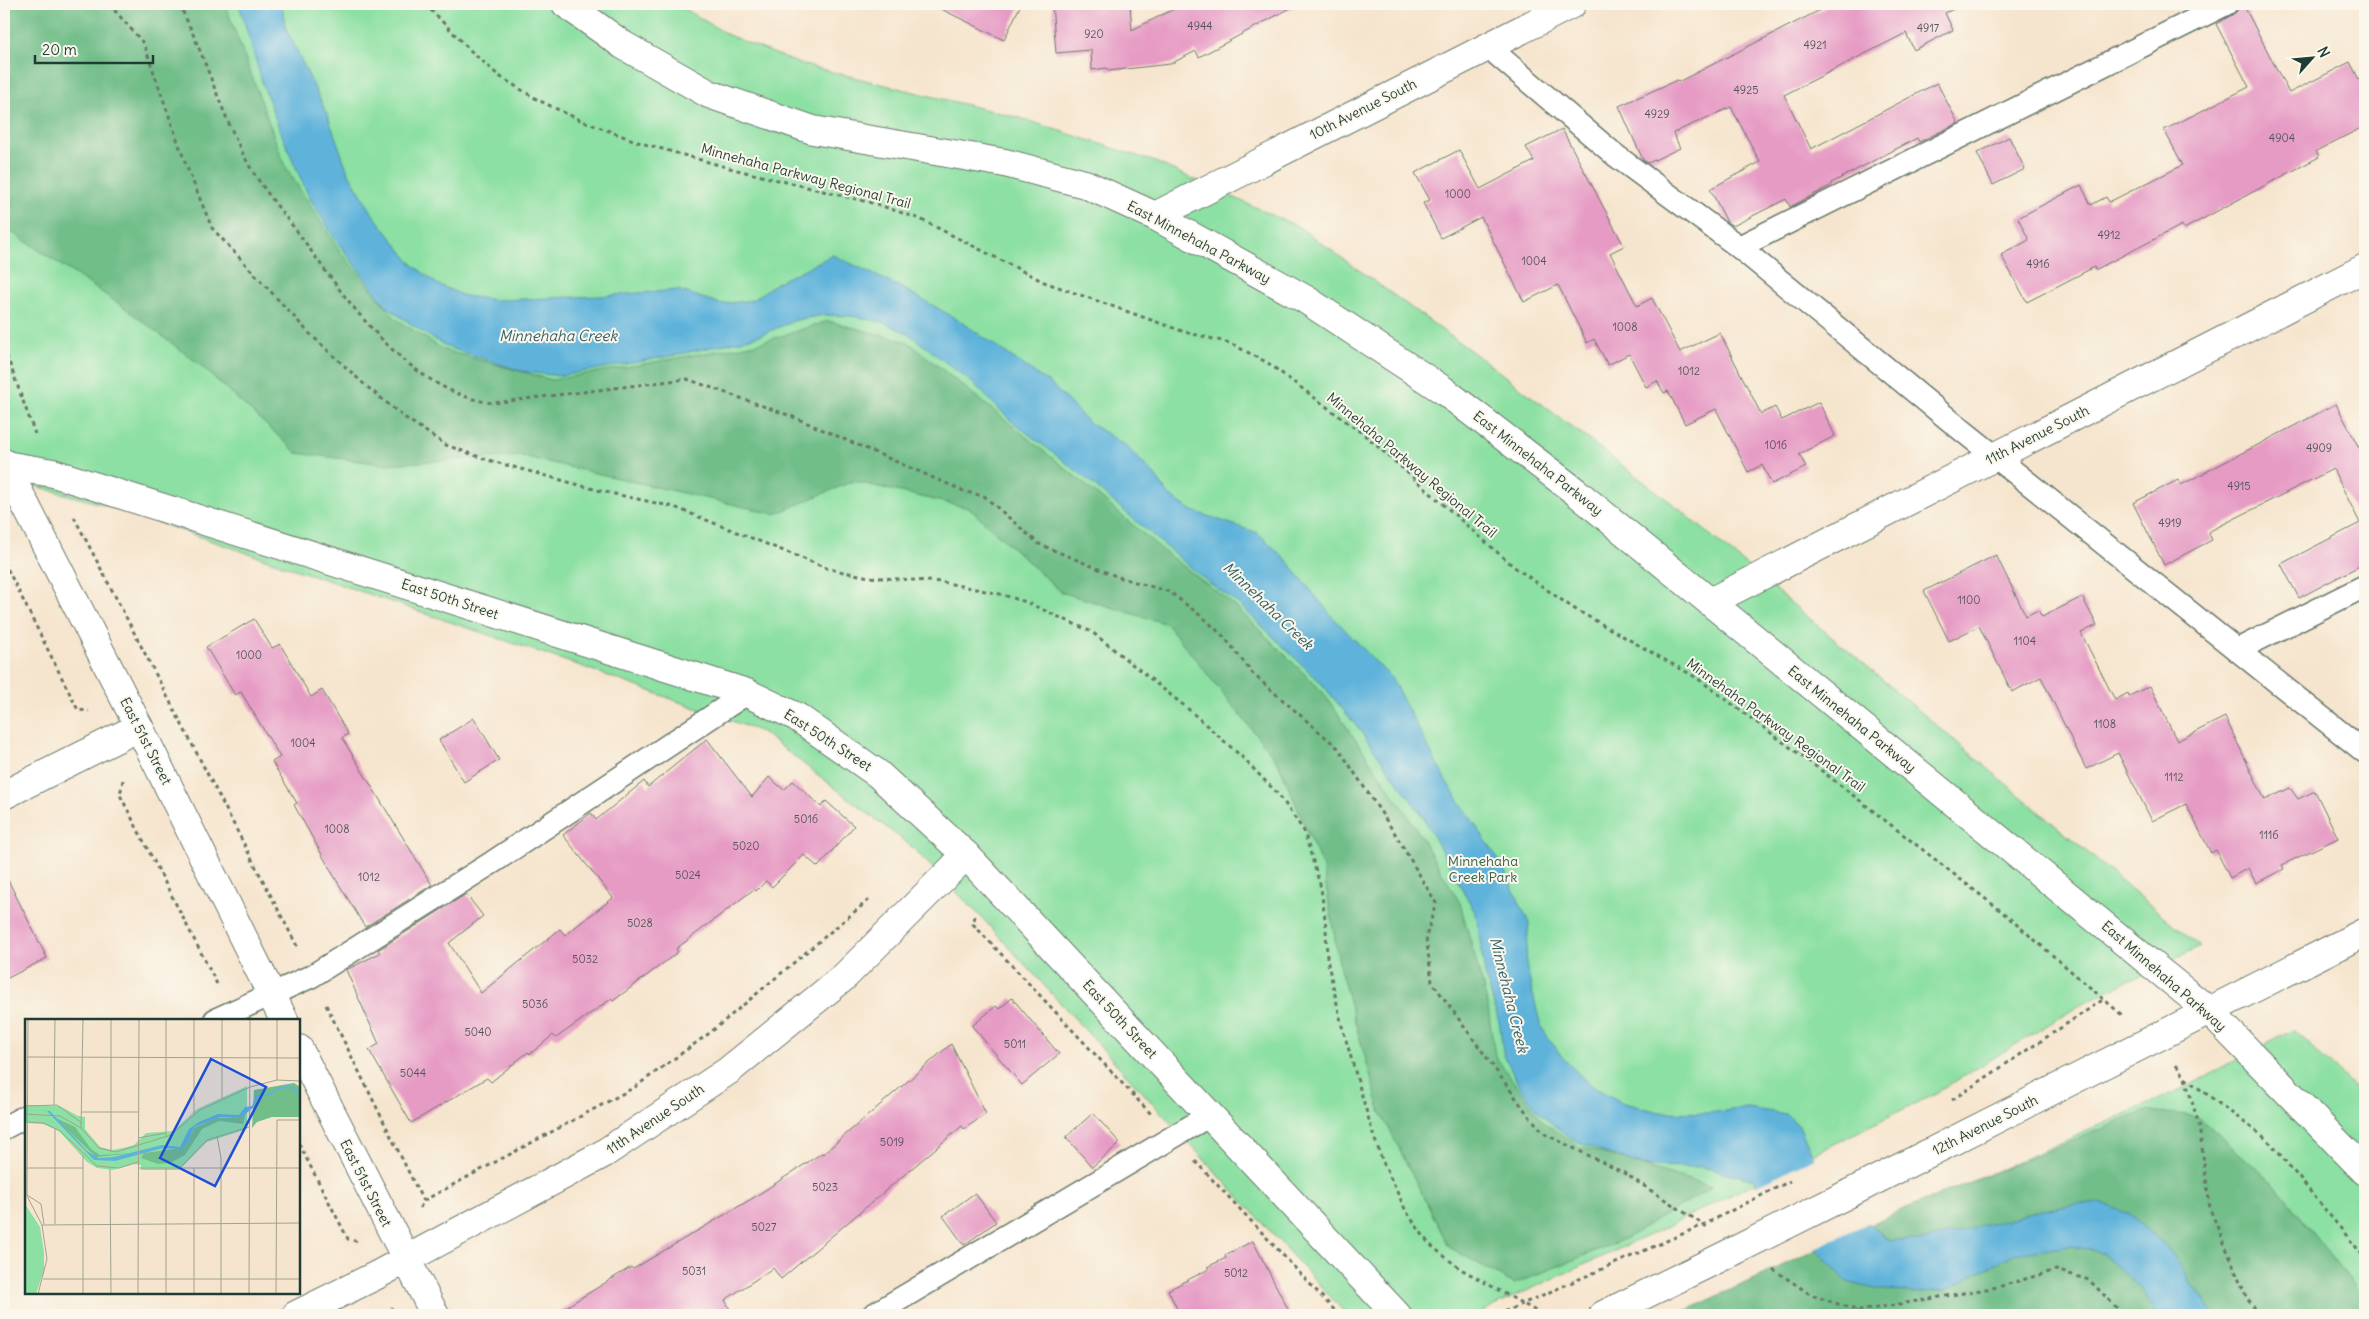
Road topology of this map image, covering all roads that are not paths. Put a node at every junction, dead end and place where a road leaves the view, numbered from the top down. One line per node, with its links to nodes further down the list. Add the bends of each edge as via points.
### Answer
1 (566, 4): 5 (street, East Minnehaha Parkway, via 623,45 709,94 813,130 1005,163 1076,182)
2 (1572, 4): 4 (street, 10th Avenue South)
3 (2226, 4): 6 (lane)
4 (1487, 46): 5 (street, 10th Avenue South); 6 (lane, via 1615,155)
5 (1155, 216): 11 (street, East Minnehaha Parkway, via 1305,299 1443,390 1576,492)
6 (1740, 247): 8 (lane)
7 (2365, 268): 8 (street, 11th Avenue South)
8 (1995, 456): 11 (street, 11th Avenue South); 12 (lane)
9 (4, 464): 13 (street, East 50th Street, via 52,473); 14 (street, East 51st Street)
10 (2365, 586): 12 (lane)
11 (1710, 602): 20 (street, East Minnehaha Parkway)
12 (2237, 650): 15 (lane)
13 (747, 693): 17 (street, East 50th Street, via 797,718 878,774); 19 (lane, via 493,862 312,976)
14 (140, 727): 16 (street); 19 (street, East 51st Street)
15 (2365, 752)
16 (4, 795)
17 (966, 855): 24 (street, East 50th Street); 28 (street, 11th Avenue South, via 844,977 728,1071 603,1154)
18 (2365, 932): 20 (street, 12th Avenue South)
19 (272, 996): 21 (lane); 22 (street, East 51st Street)
20 (2209, 1011): 27 (street, East Minnehaha Parkway); 33 (street, 12th Avenue South, bridge)
21 (223, 1016)
22 (284, 1019)
23 (300, 1052): 28 (street, East 51st Street)
24 (1210, 1116): 31 (lane); 32 (street, East 50th Street)
25 (25, 1117): 26 (lane)
26 (4, 1128)
27 (2365, 1171)
28 (406, 1259): 29 (street, 11th Avenue South); 30 (street, East 51st Street)
29 (296, 1315)
30 (435, 1315)
31 (873, 1315)
32 (1397, 1315)
33 (1603, 1315)

